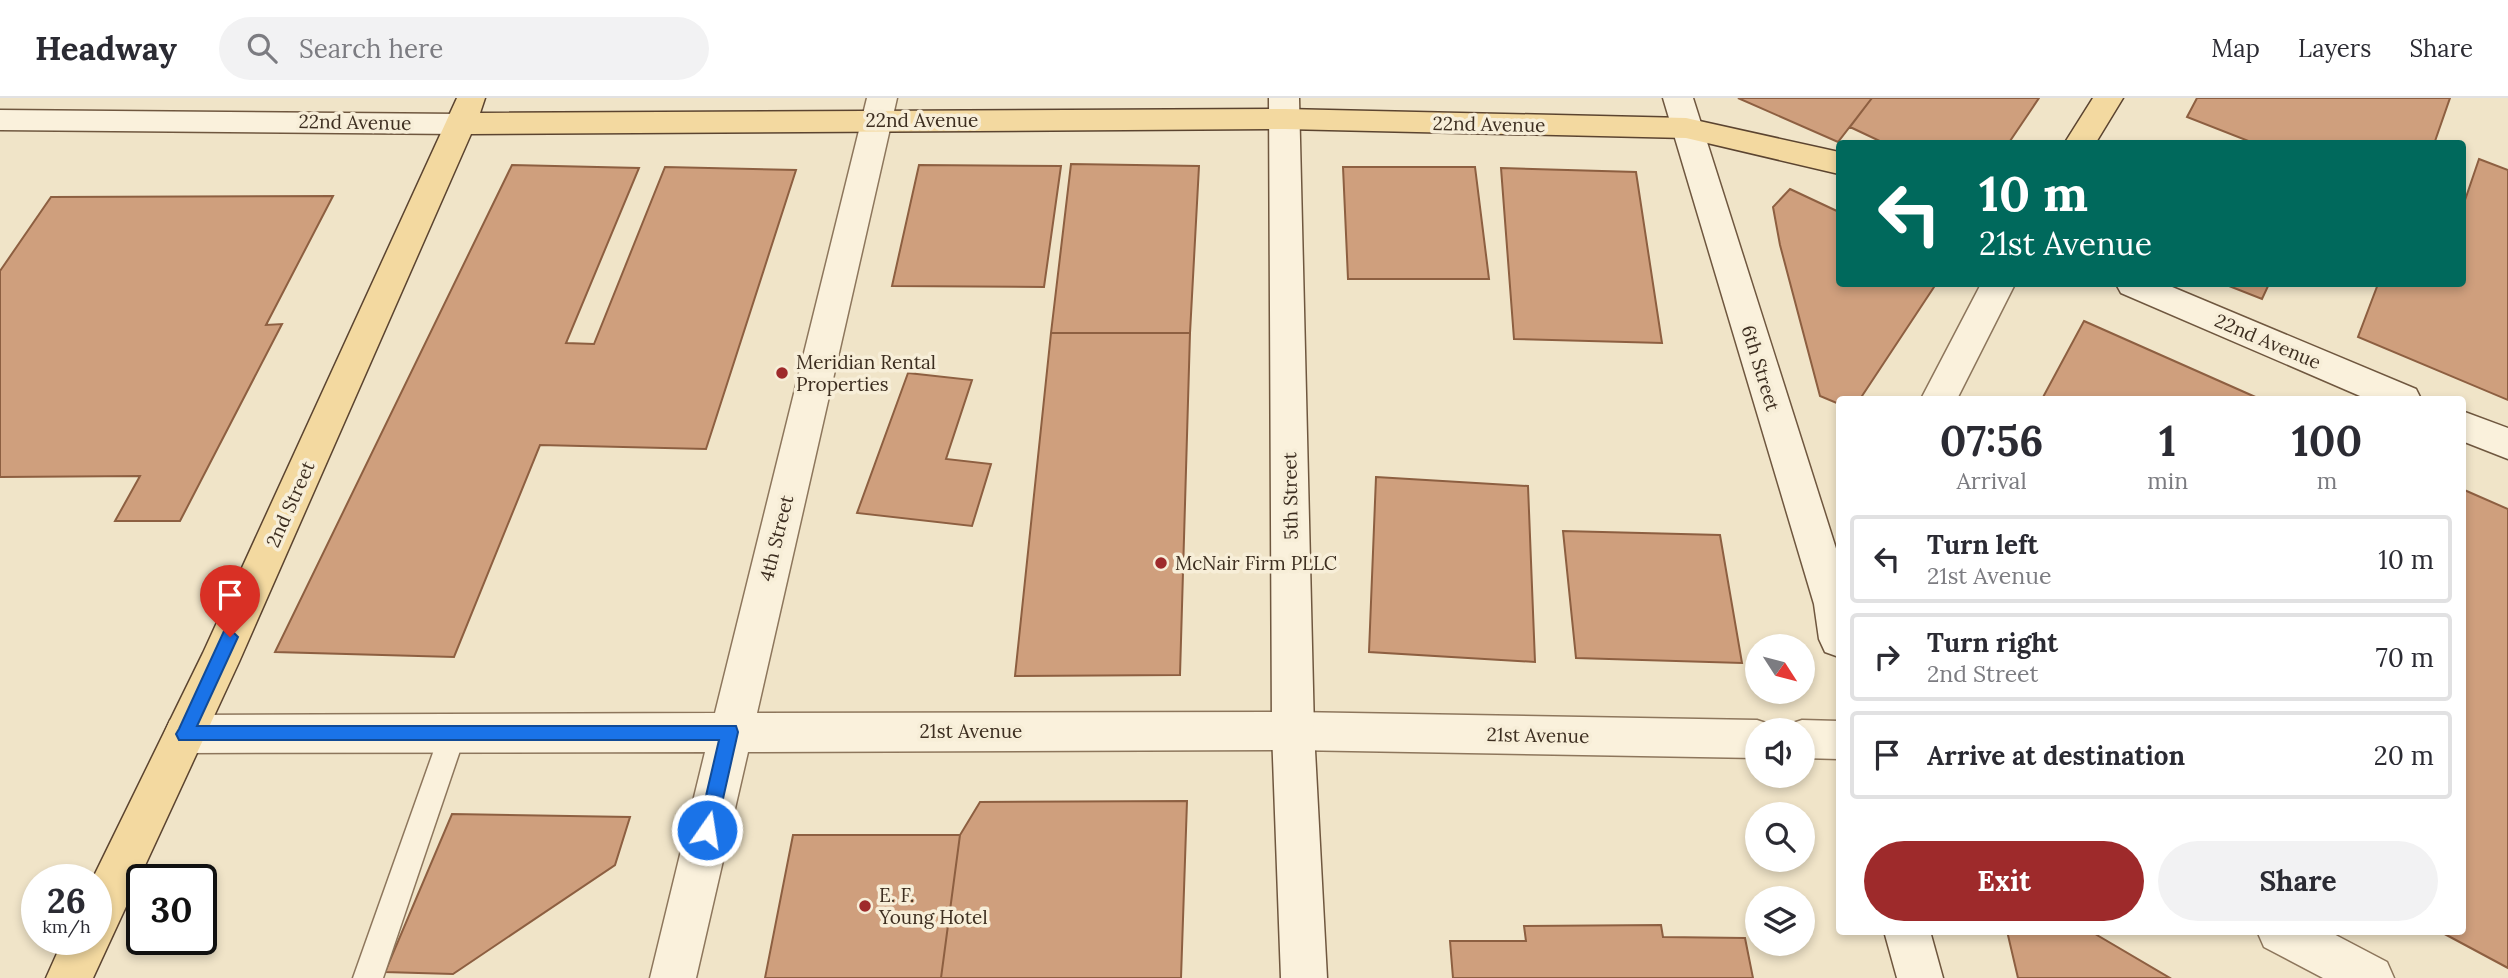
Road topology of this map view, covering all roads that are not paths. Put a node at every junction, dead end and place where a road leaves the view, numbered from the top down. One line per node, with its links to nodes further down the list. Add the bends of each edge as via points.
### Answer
1 (2108, 98): 7 (main road)
2 (879, 109): 3 (main road, 22nd Avenue); 4 (main road, 22nd Avenue); 17 (street, 4th Street)
3 (1284, 109): 5 (main road, 22nd Avenue); 16 (street, 5th Street)
4 (467, 111): 6 (street, 22nd Avenue, via 183,120); 19 (main road, 2nd Street)
5 (1682, 113): 8 (main road, 22nd Avenue); 15 (street, 6th Street)
6 (0, 120)
7 (2082, 140)
8 (1836, 162)
9 (1996, 287): 11 (street)
10 (2140, 287): 12 (street, 22nd Avenue)
11 (1940, 396)
12 (2396, 396)
13 (2466, 427): 14 (street)
14 (2508, 444)
15 (1836, 609)
16 (1293, 731): 17 (street, 21st Avenue); 20 (street, 21st Avenue); 30 (street, 5th Street)
17 (730, 732): 18 (street, 21st Avenue); 29 (street, 4th Street)
18 (453, 733): 19 (street, 21st Avenue); 28 (lane)
19 (185, 734): 23 (main road, 2nd Street)
20 (1745, 739)
21 (1815, 740): 22 (street)
22 (1836, 740)
23 (112, 887)
24 (1909, 935): 31 (street)
25 (2288, 935): 32 (street)
26 (80, 955): 27 (main road)
27 (69, 978)
28 (368, 978)
29 (673, 978)
30 (1304, 978)
31 (1920, 978)
32 (2371, 978)

